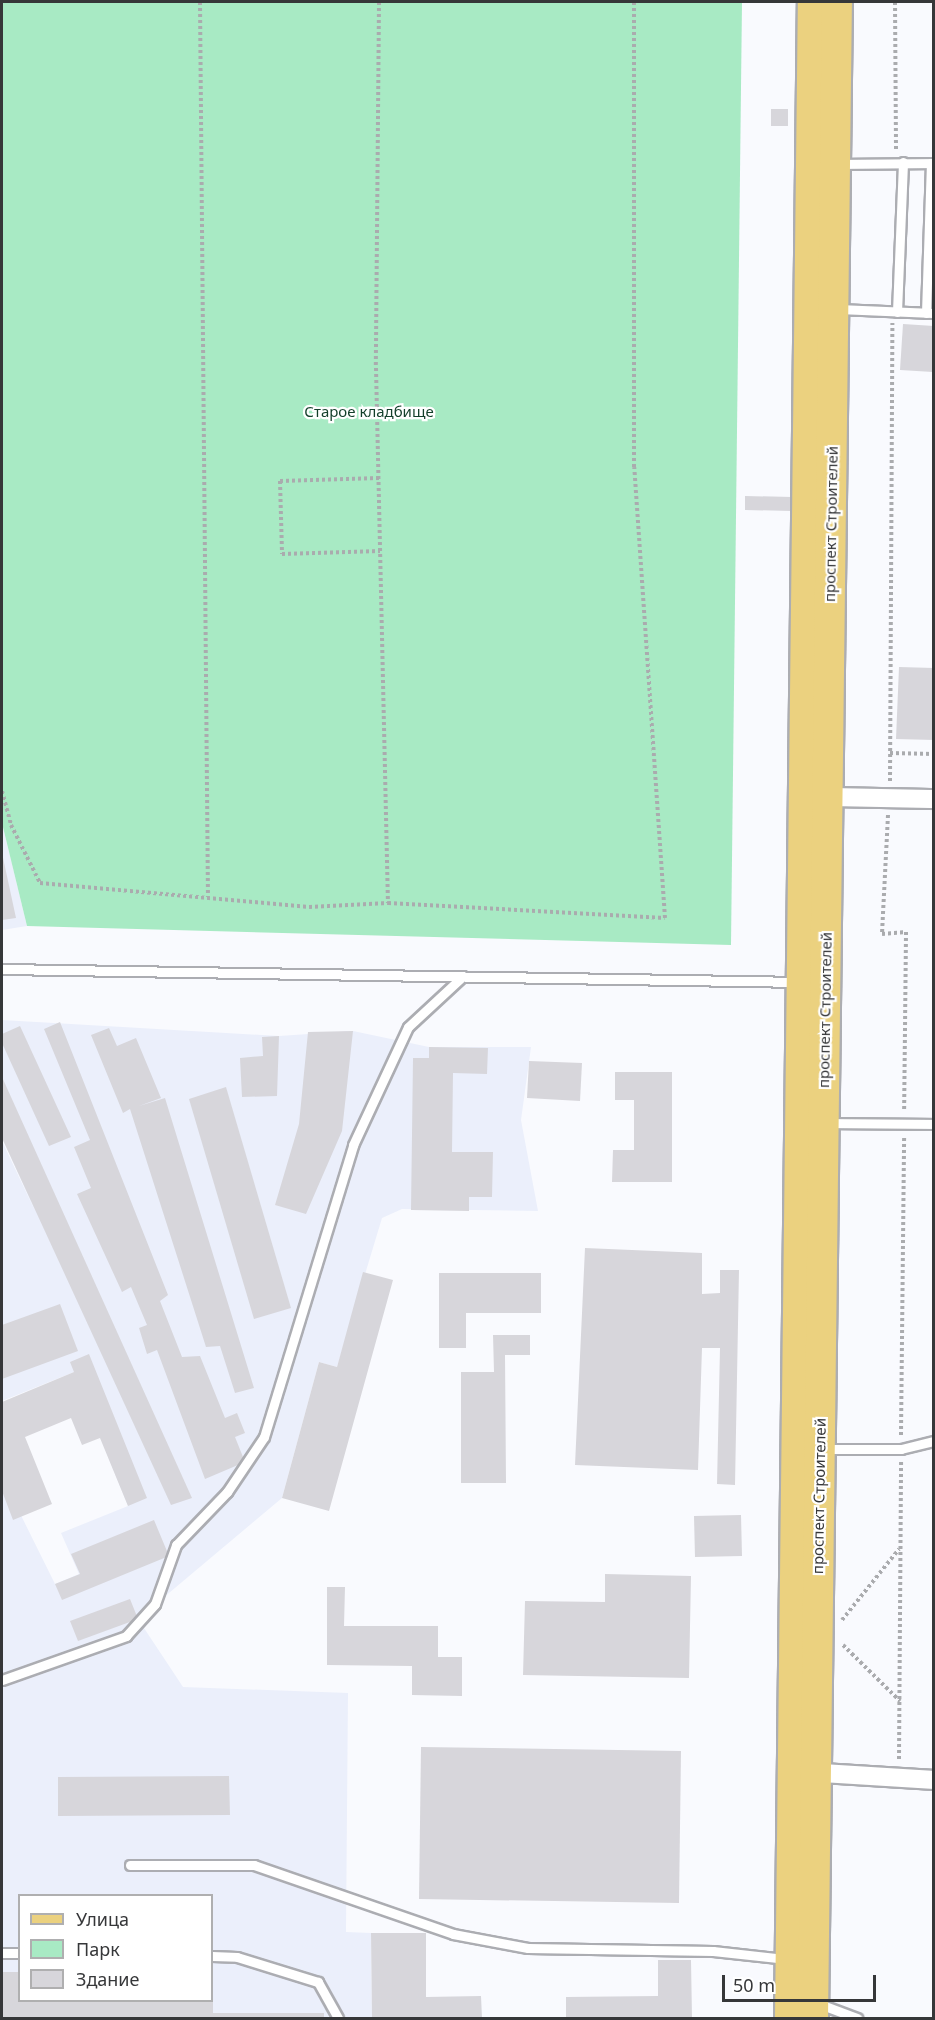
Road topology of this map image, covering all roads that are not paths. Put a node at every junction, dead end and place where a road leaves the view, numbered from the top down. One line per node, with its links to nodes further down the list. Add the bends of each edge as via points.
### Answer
1 (813, 2): 13 (main road, проспект Строителей)
2 (837, 2): 5 (main road, проспект Строителей)
3 (899, 162): 4 (lane); 5 (lane); 7 (lane)
4 (932, 163): 8 (lane)
5 (835, 164): 6 (main road, проспект Строителей)
6 (833, 308): 7 (lane); 9 (main road, проспект Строителей)
7 (895, 312): 8 (lane)
8 (930, 313)
9 (828, 797): 10 (street); 13 (main road, проспект Строителей)
10 (933, 799)
11 (2, 969): 12 (lane)
12 (463, 976): 13 (lane); 18 (lane, via 408,1027 352,1145 264,1437 227,1492 176,1545 156,1604 126,1636)
13 (814, 982): 14 (main road, проспект Строителей); 19 (main road, проспект Строителей)
14 (824, 1123): 15 (lane); 17 (main road, проспект Строителей)
15 (933, 1124)
16 (933, 1441): 17 (lane, via 901,1449)
17 (820, 1449): 19 (main road, проспект Строителей)
18 (2, 1680)
19 (805, 1772): 20 (street); 25 (main road, проспект Строителей); 26 (main road, проспект Строителей)
20 (933, 1779)
21 (130, 1865): 25 (lane, via 255,1865 453,1934 528,1948 713,1951)
22 (2, 1953): 23 (lane)
23 (18, 1953)
24 (213, 1956): 27 (lane, via 237,1957 318,1982)
25 (791, 1960): 26 (main road, проспект Строителей)
26 (805, 2013): 28 (lane)
27 (338, 2019)
28 (857, 2019)

